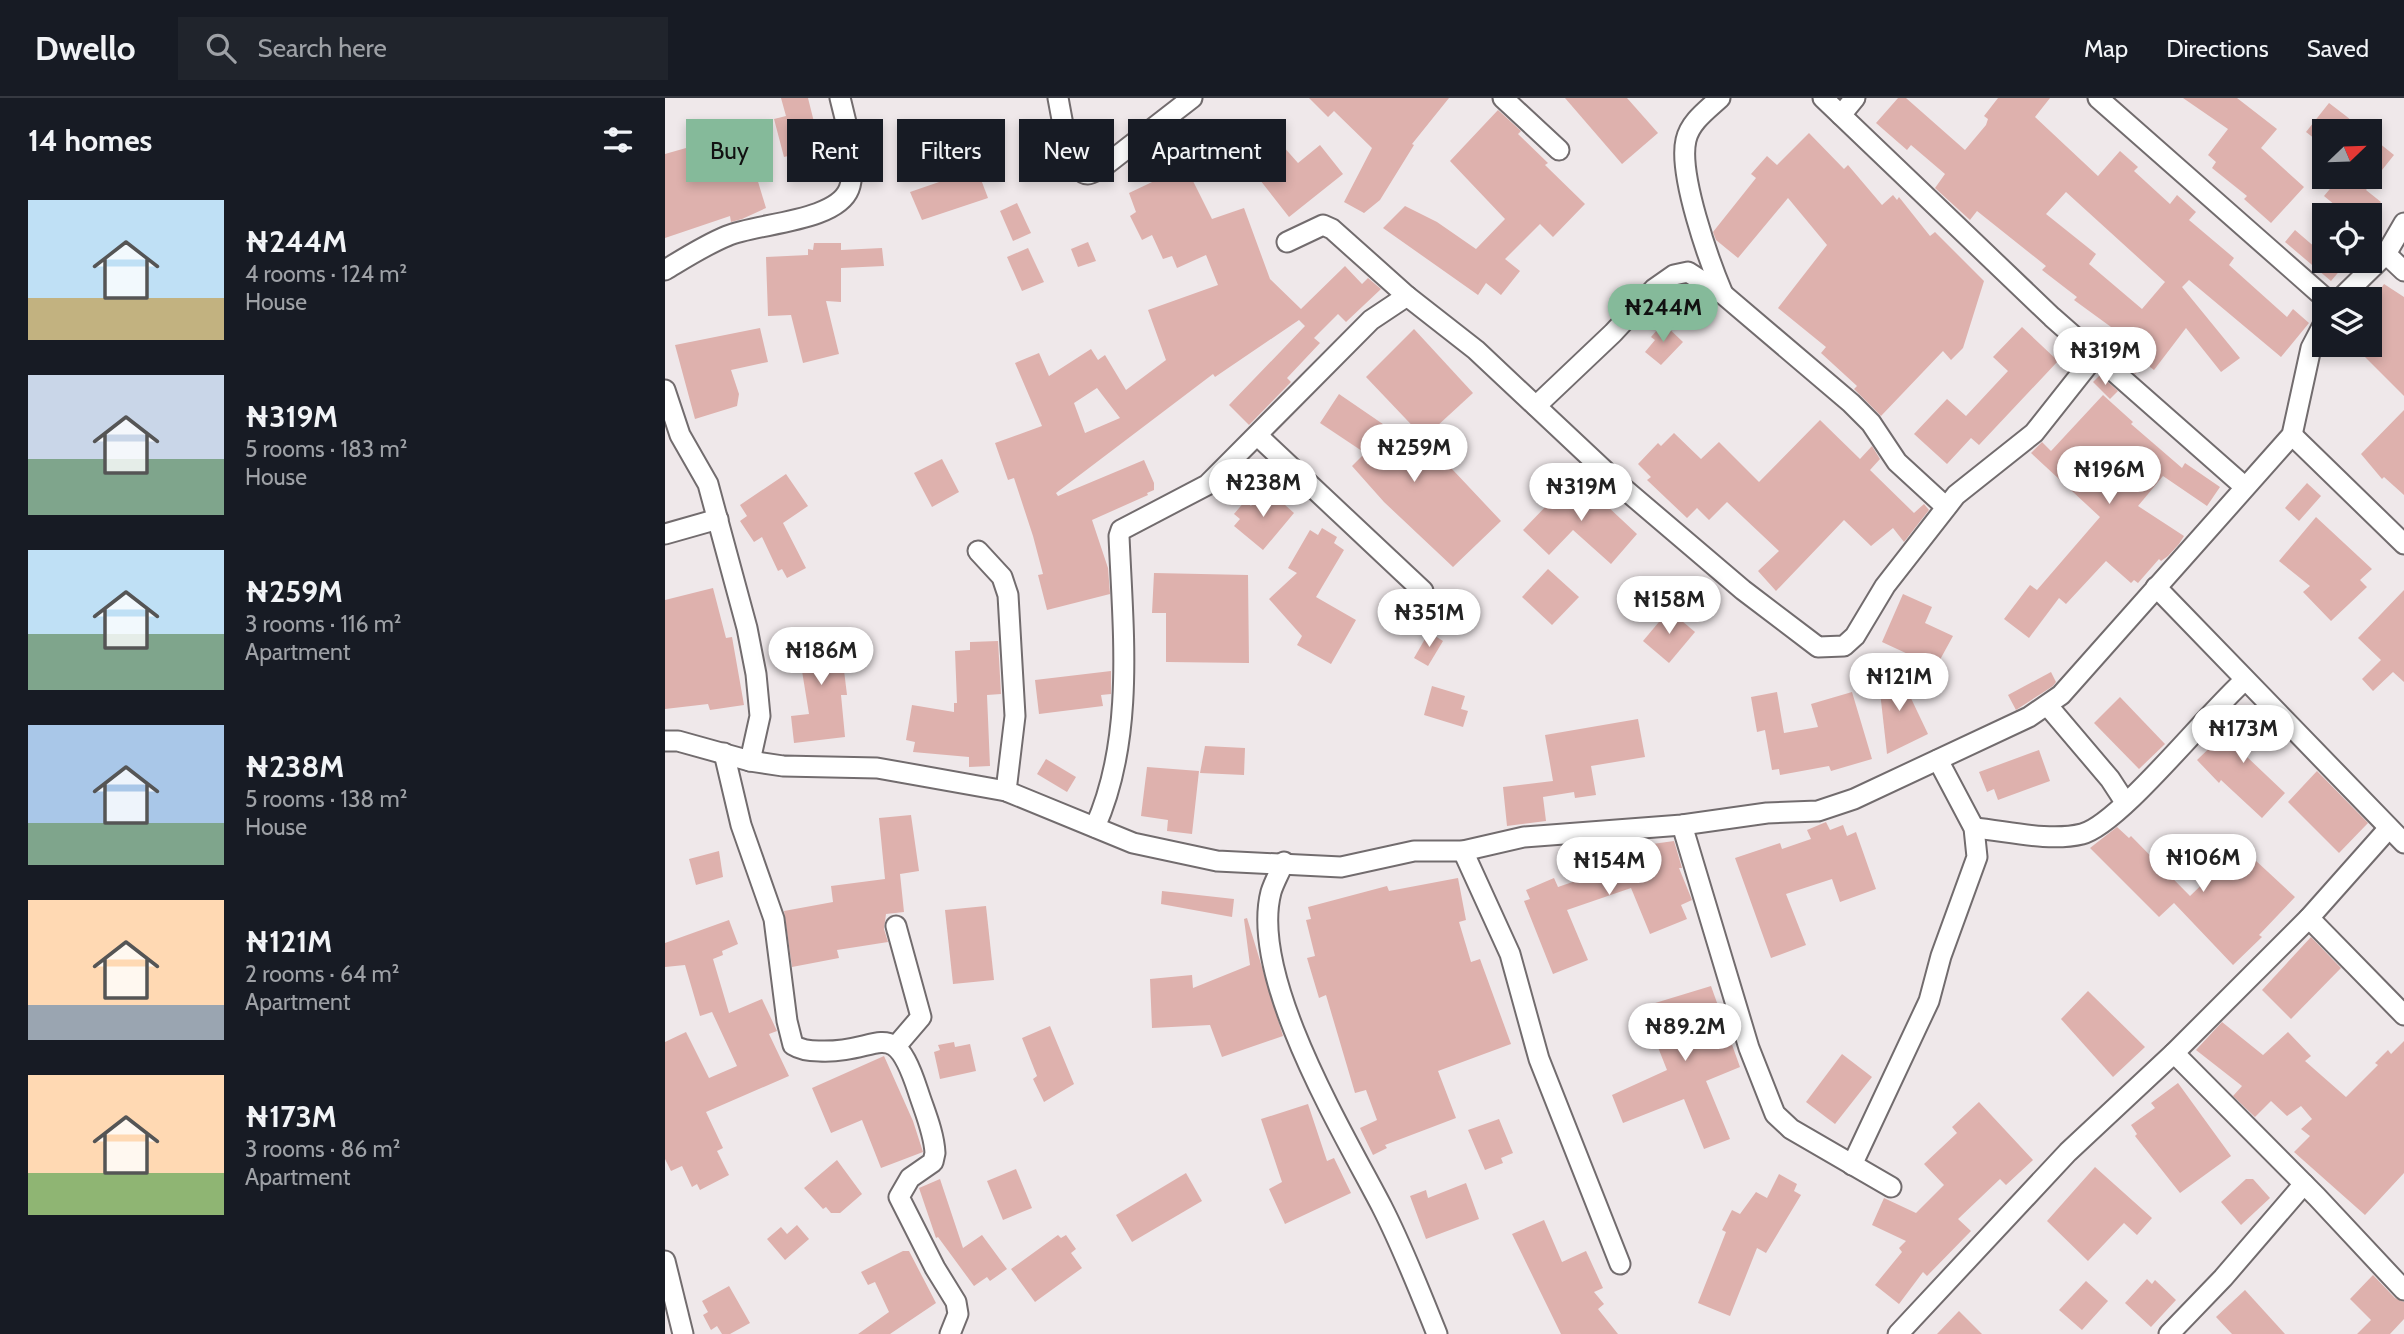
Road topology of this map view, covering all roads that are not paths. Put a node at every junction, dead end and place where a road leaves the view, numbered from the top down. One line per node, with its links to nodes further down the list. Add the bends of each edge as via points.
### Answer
1 (840, 98): 14 (street, via 853,176 849,191 839,202 824,211 729,235)
2 (1058, 98): 3 (street, via 1073,162 1088,174)
3 (1192, 98)
4 (1503, 98): 10 (street)
5 (1720, 98): 18 (street, via 1692,125 1686,160 1702,243)
6 (1823, 98): 9 (street)
7 (1855, 98): 9 (street)
8 (2108, 101): 16 (street)
9 (1841, 115): 21 (street)
10 (1559, 150)
11 (2404, 222): 13 (street)
12 (1287, 242): 19 (street, via 1323,225 1332,229)
13 (2386, 254): 15 (street); 17 (street)
14 (665, 270)
15 (2404, 271)
16 (2313, 287)
17 (2352, 287)
18 (1724, 295): 23 (street, via 1688,272 1666,279); 27 (street, via 1851,403 1897,462)
19 (1407, 296): 23 (street, via 1476,350); 25 (street, via 1371,320)
20 (2312, 346): 24 (street)
21 (2095, 356): 26 (street); 27 (street, via 2033,433)
22 (665, 390): 28 (street, via 680,435 708,484)
23 (1536, 407): 27 (street, via 1742,590 1818,647 1844,646 1855,636 1885,586)
24 (2292, 435): 26 (street); 30 (street)
25 (1258, 436): 33 (street); 43 (street, via 1196,493 1121,530 1124,604 1117,754 1108,798)
26 (2245, 487): 32 (street)
27 (1946, 507)
28 (718, 519): 29 (street); 39 (street, via 757,674 760,716)
29 (665, 534)
30 (2404, 544)
31 (978, 551): 40 (street, via 1002,578 1008,595 1015,716)
32 (2156, 587): 34 (street); 35 (street)
33 (1423, 591)
34 (2245, 680): 41 (street); 45 (street)
35 (2048, 706): 38 (street); 41 (street)
36 (665, 741): 37 (street)
37 (724, 753): 39 (street); 52 (street, via 741,825 774,919 793,1045 843,1052 881,1042)
38 (1938, 760): 42 (street, via 1818,811); 44 (street)
39 (750, 761): 40 (street, via 877,768)
40 (1006, 791): 43 (street)
41 (2125, 802): 44 (street, via 2093,830 2079,835)
42 (1682, 825): 47 (street, via 1524,837); 54 (street, via 1766,1096 1783,1124)
43 (1095, 827): 48 (street, via 1133,842 1217,861)
44 (1974, 828): 54 (street, via 1975,866 1929,1002)
45 (2389, 828): 46 (street); 49 (street)
46 (2404, 844)
47 (1463, 851): 48 (street, via 1414,851 1353,867); 58 (street, via 1510,954 1539,1059)
48 (1284, 862): 62 (street, via 1271,891 1268,914 1275,969 1323,1097 1383,1209)
49 (2309, 918): 51 (street); 53 (street)
50 (896, 926): 52 (street, via 921,1017)
51 (2404, 1015)
52 (897, 1045): 61 (street, via 909,1064 935,1153 933,1162 910,1178 899,1197 956,1302 958,1314)
53 (2174, 1053): 55 (street); 63 (street, via 2068,1152)
54 (1852, 1165): 56 (street)
55 (2304, 1184): 59 (street); 64 (street)
56 (1891, 1187)
57 (665, 1261): 60 (street)
58 (1620, 1264)
59 (2404, 1290)
60 (683, 1334)
61 (950, 1334)
62 (1437, 1334)
63 (1898, 1334)
64 (2169, 1334)

